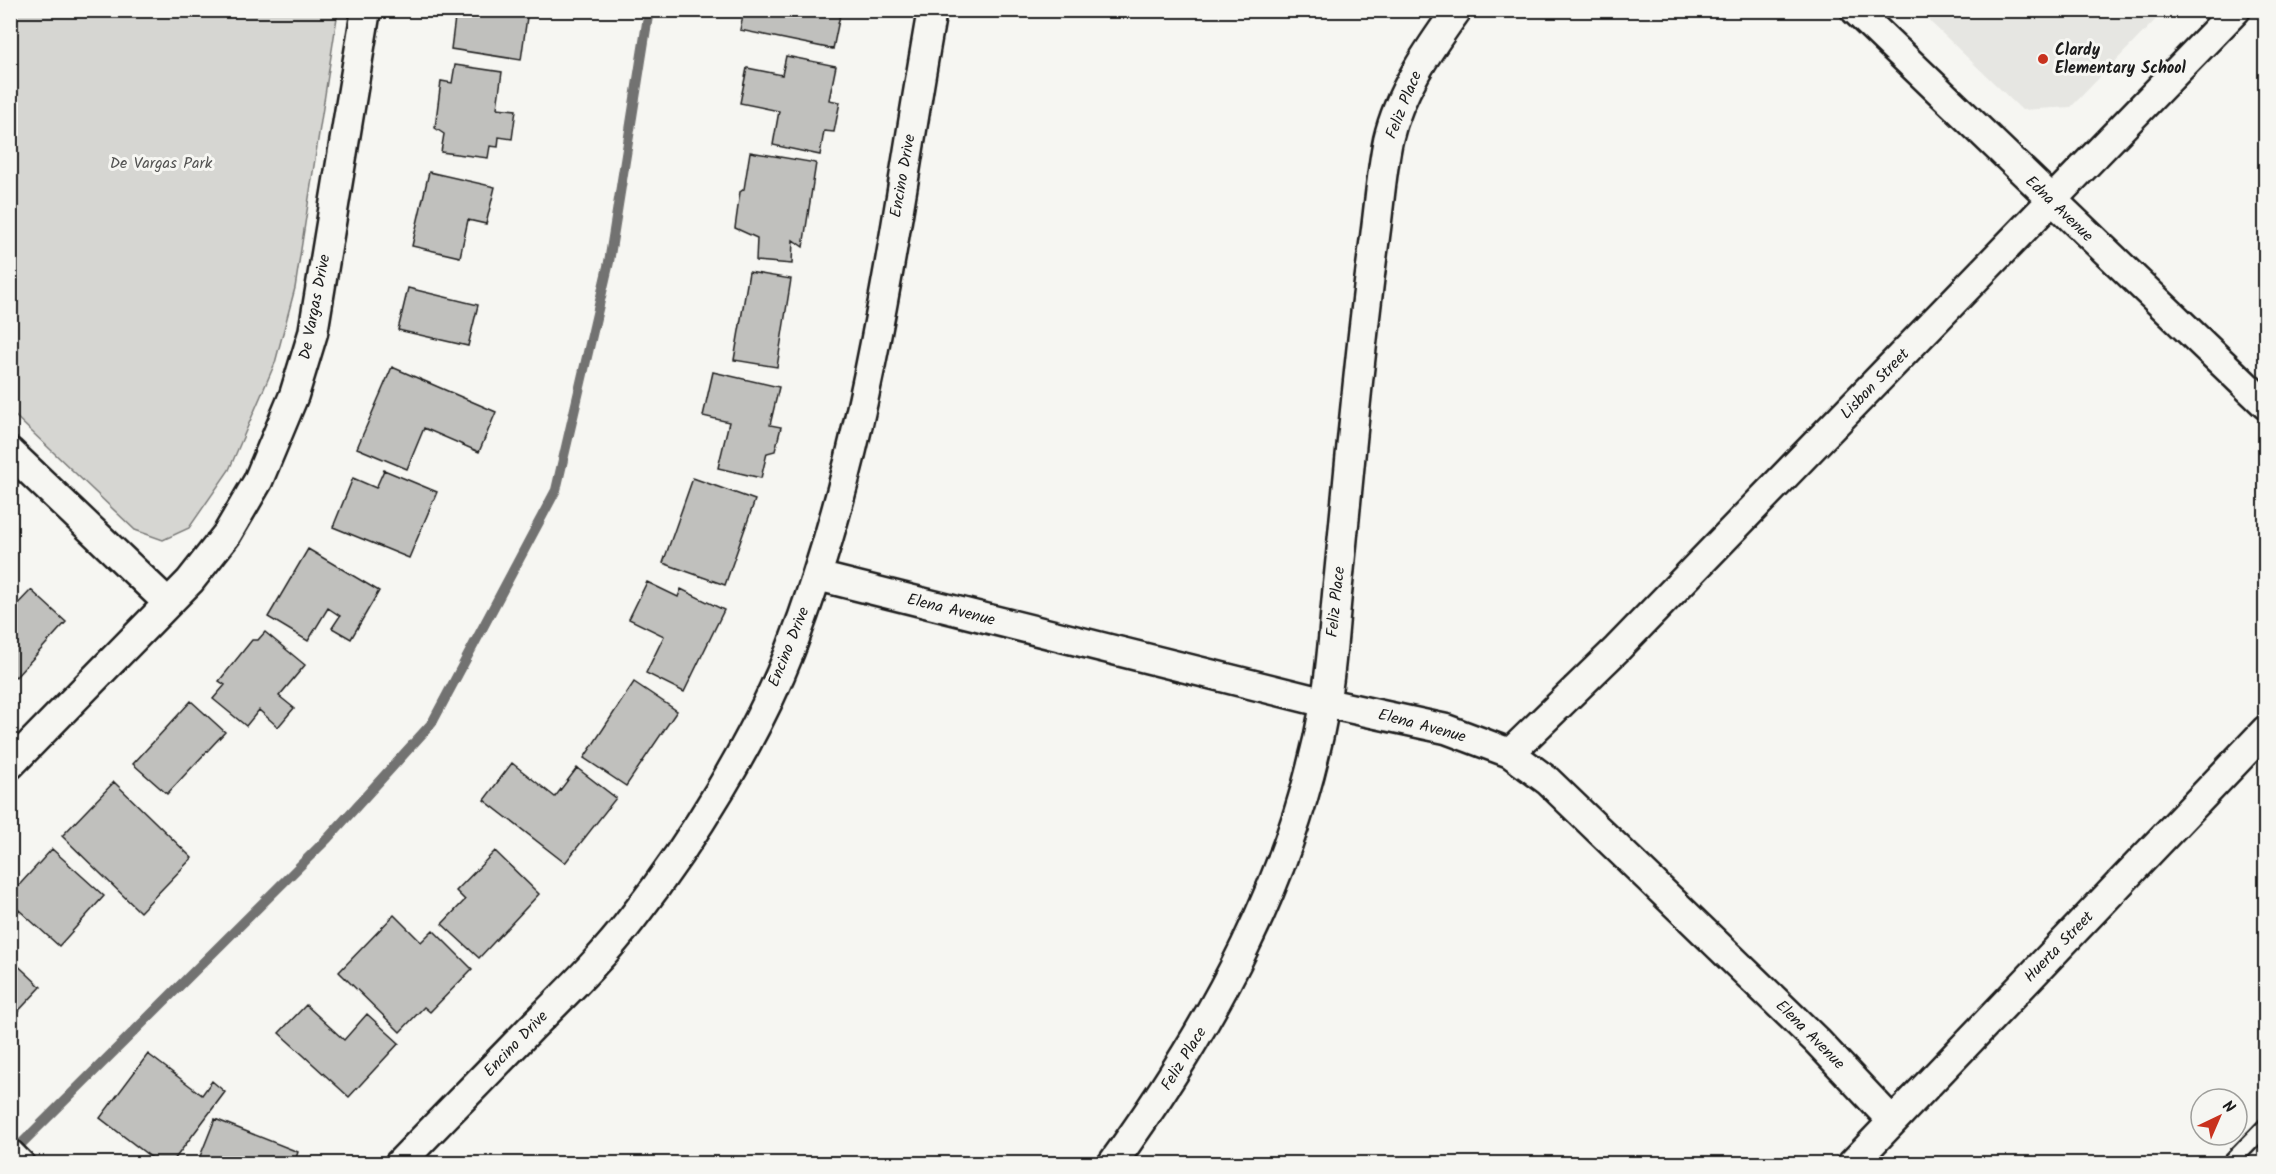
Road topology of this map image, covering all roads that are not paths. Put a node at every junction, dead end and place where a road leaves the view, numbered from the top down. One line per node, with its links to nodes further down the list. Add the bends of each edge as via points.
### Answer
1 (366, 10): 10 (street, De Vargas Drive, via 313,333 294,395 258,482 227,534)
2 (932, 10): 9 (street, Encino Drive, via 859,429)
3 (1457, 10): 11 (street, Feliz Place, via 1428,51 1403,98 1388,139 1369,280)
4 (1855, 10): 6 (street, Edna Avenue)
5 (2236, 10): 6 (street, Lisbon Street)
6 (2052, 202): 7 (street, Edna Avenue); 13 (street, Lisbon Street, via 1617,649)
7 (2265, 405)
8 (10, 452): 10 (street)
9 (817, 576): 11 (street, Elena Avenue); 19 (street, Encino Drive, via 789,654 745,745 694,832 637,914 605,953)
10 (168, 603): 14 (street, De Vargas Drive)
11 (1326, 703): 13 (street, Elena Avenue, via 1446,729); 20 (street, Feliz Place, via 1308,784 1251,934 1208,1021)
12 (2265, 730): 15 (street, Huerta Street)
13 (1510, 753): 15 (street, Elena Avenue, via 1548,781 1817,1041)
14 (10, 765)
15 (1892, 1121): 21 (street, Huerta Street)
16 (2265, 1126): 22 (lane)
17 (10, 1154): 18 (street)
18 (20, 1164)
19 (399, 1164)
20 (1112, 1164)
21 (1852, 1164)
22 (2229, 1164)

